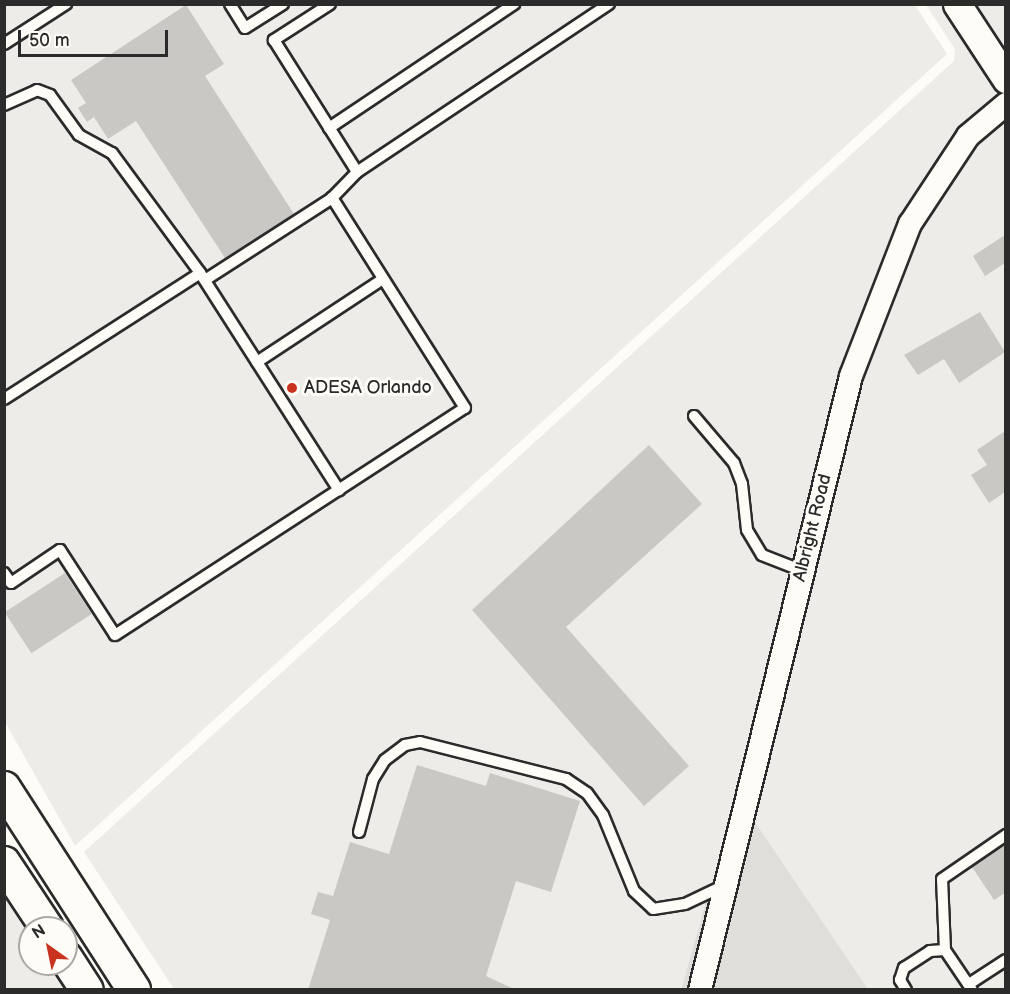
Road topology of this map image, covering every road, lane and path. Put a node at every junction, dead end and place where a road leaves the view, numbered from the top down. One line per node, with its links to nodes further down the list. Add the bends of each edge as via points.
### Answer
1 (66, 4): 8 (lane)
2 (230, 4): 3 (lane, via 245,28)
3 (283, 4)
4 (330, 4): 12 (lane, via 274,40)
5 (514, 4): 12 (lane)
6 (609, 4): 13 (lane)
7 (957, 4): 9 (street)
8 (4, 44)
9 (1005, 78)
10 (1005, 104): 21 (street, Albright Road, via 968,136 906,235 851,376)
11 (4, 105): 15 (lane, via 37,90 50,95 79,135 112,153)
12 (329, 128): 13 (lane)
13 (357, 172): 14 (lane)
14 (332, 198): 15 (lane); 16 (lane)
15 (202, 277): 17 (lane); 18 (lane)
16 (383, 279): 17 (lane); 20 (lane, via 465,408)
17 (257, 362): 20 (lane)
18 (4, 399)
19 (694, 417): 21 (lane, via 734,463 742,484 747,530 762,555)
20 (339, 490): 22 (lane, via 115,635 60,550 11,583)
21 (803, 572): 27 (street, Albright Road)
22 (4, 573)
23 (4, 788): 34 (main road)
24 (360, 832): 27 (lane, via 373,779 385,760 405,745 420,742 566,779 587,793 603,815 634,891 653,909 685,904)
25 (1005, 835): 29 (lane, via 942,879)
26 (4, 863): 28 (main road)
27 (726, 884): 35 (street, Albright Road)
28 (39, 916)
29 (945, 950): 32 (lane); 36 (lane, via 930,951 904,968 900,980)
30 (1005, 960): 32 (lane)
31 (78, 976): 33 (main road)
32 (970, 987)
33 (87, 990)
34 (134, 990)
35 (700, 990)
36 (906, 990)

